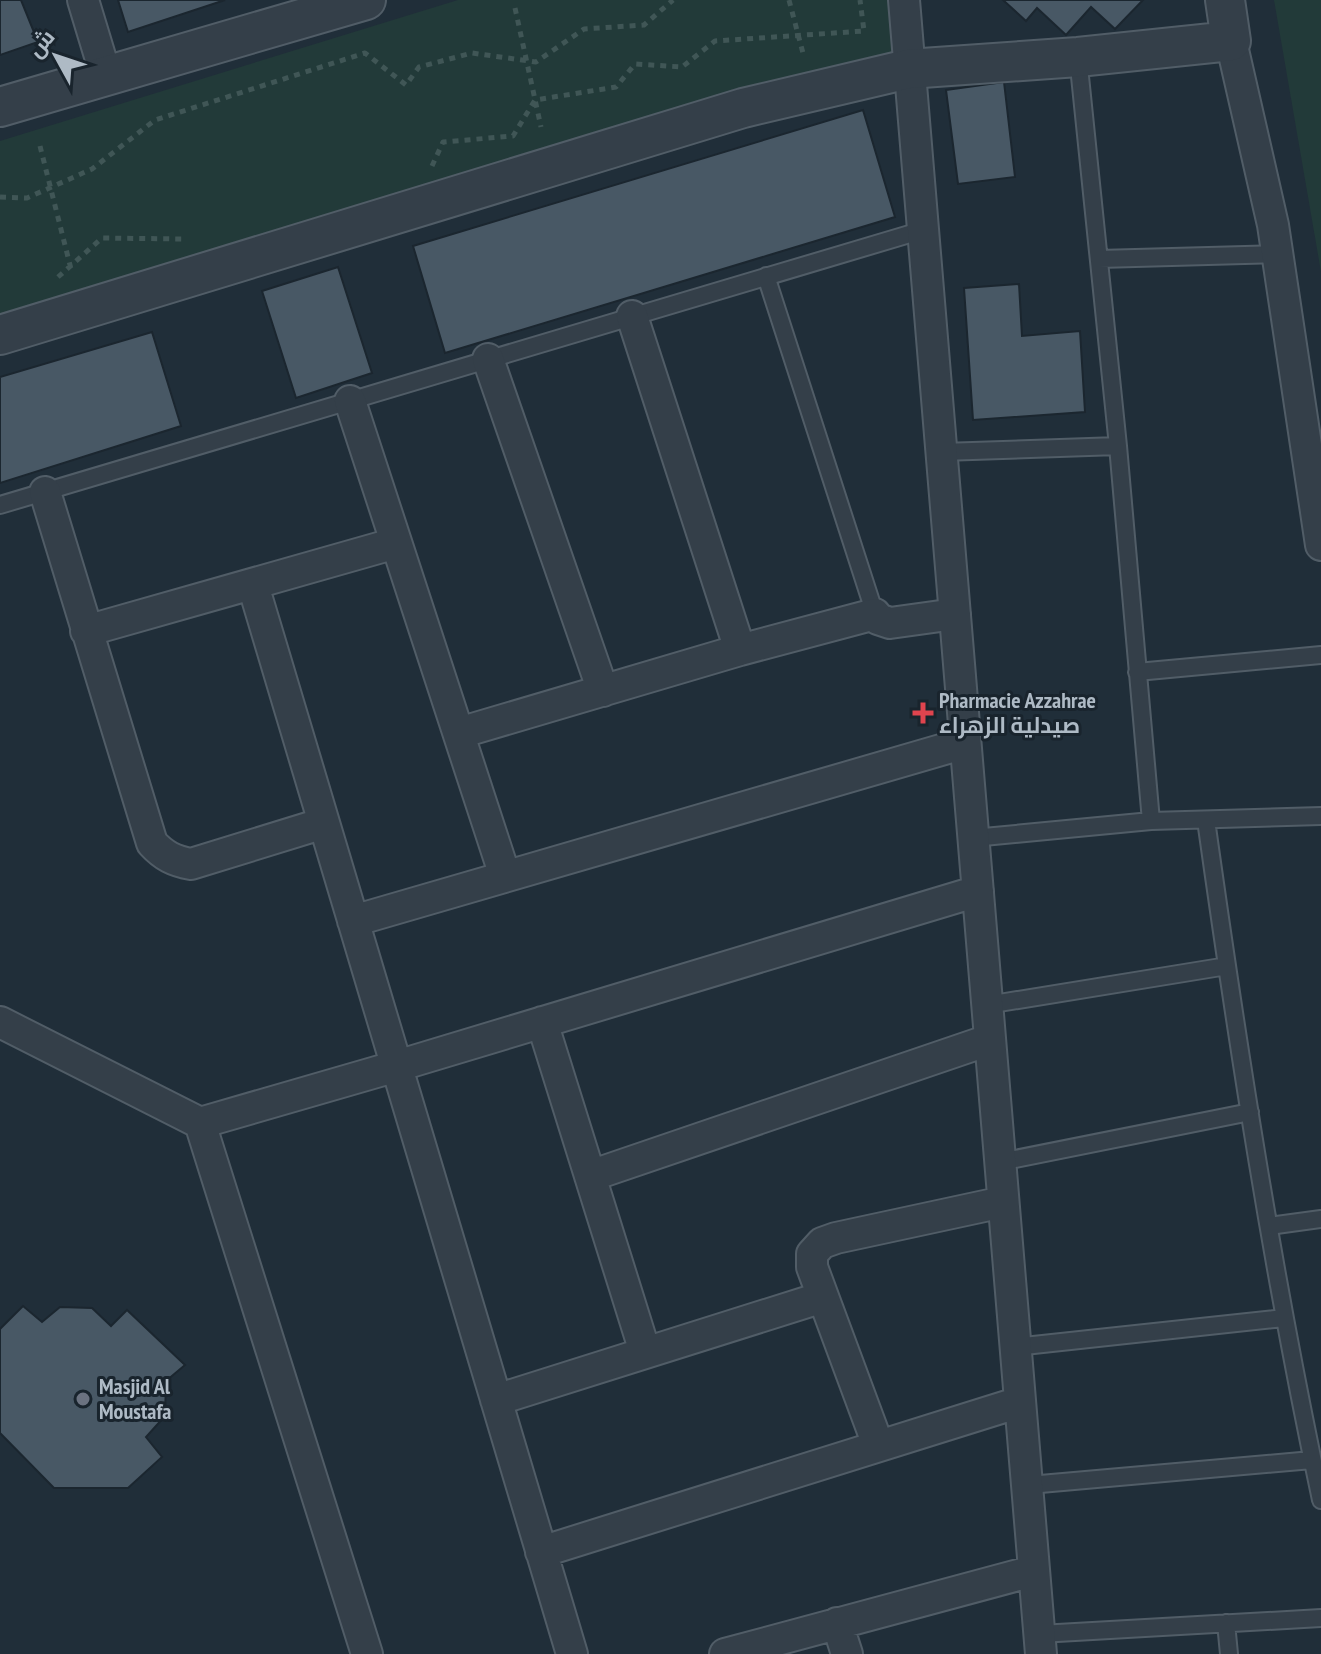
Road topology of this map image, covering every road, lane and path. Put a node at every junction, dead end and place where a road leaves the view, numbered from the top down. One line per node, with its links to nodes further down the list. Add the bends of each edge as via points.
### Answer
1 (83, 0): 15 (street)
2 (366, 0): 15 (street)
3 (673, 0): 12 (path, via 644,25 584,29 536,62)
4 (789, 0): 9 (path)
5 (860, 0): 9 (path, via 864,31)
6 (904, 0): 14 (street)
7 (1225, 0): 10 (street)
8 (515, 8): 12 (path)
9 (799, 36): 13 (path); 16 (path, via 715,41 682,67 635,64 616,87)
10 (1231, 41): 11 (street); 25 (street)
11 (1078, 57): 14 (street); 26 (lane)
12 (527, 61): 16 (path); 21 (path, via 472,53 419,67 406,85 365,53 155,120 92,169)
13 (807, 69)
14 (908, 69): 23 (street); 32 (street, via 743,108)
15 (106, 76): 17 (street)
16 (535, 100): 18 (path); 20 (path, via 513,136 443,142)
17 (0, 107)
18 (541, 127)
19 (40, 146): 21 (path)
20 (427, 177)
21 (50, 187): 22 (path, via 27,198); 27 (path)
22 (0, 197)
23 (923, 230): 28 (lane); 36 (street)
24 (186, 239): 27 (path, via 102,238)
25 (1278, 254): 26 (lane); 40 (street)
26 (1099, 259): 35 (lane)
27 (70, 268): 29 (path); 30 (path)
28 (766, 276): 31 (lane); 42 (lane)
29 (73, 279)
30 (54, 280)
31 (632, 316): 33 (lane); 45 (street)
32 (0, 335)
33 (488, 359): 34 (lane); 48 (street)
34 (350, 401): 37 (lane); 39 (street)
35 (1118, 446): 36 (lane); 47 (lane)
36 (942, 452): 43 (street)
37 (45, 492): 38 (lane); 44 (street)
38 (0, 505)
39 (396, 543): 41 (street); 49 (street)
40 (1321, 545)
41 (253, 585): 44 (street); 54 (street)
42 (875, 614): 43 (street, via 890,623); 45 (street)
43 (955, 614): 50 (street)
44 (86, 631): 54 (street, via 148,832 161,853 191,864)
45 (740, 650): 48 (street)
46 (1321, 655): 47 (lane)
47 (1137, 672): 53 (lane)
48 (603, 691): 49 (street)
49 (459, 733): 56 (street)
50 (965, 743): 55 (street); 56 (street)
51 (1321, 816): 52 (lane)
52 (1206, 820): 53 (lane); 59 (lane)
53 (1151, 821): 55 (lane)
54 (324, 823): 58 (street)
55 (973, 838): 57 (street)
56 (505, 876): 58 (street)
57 (978, 891): 60 (street); 62 (street)
58 (353, 921): 64 (street)
59 (1227, 966): 60 (lane); 65 (lane)
60 (987, 1005): 63 (street)
61 (0, 1022): 66 (street)
62 (542, 1022): 64 (street); 68 (street)
63 (989, 1040): 67 (street); 68 (street)
64 (397, 1066): 66 (street); 76 (street)
65 (1250, 1112): 67 (lane); 71 (lane)
66 (200, 1123): 88 (street)
67 (1000, 1162): 69 (street)
68 (590, 1176): 75 (street)
69 (1003, 1202): 72 (street, via 822,1243 811,1260); 74 (street)
70 (1321, 1219): 71 (lane)
71 (1269, 1226): 73 (lane)
72 (823, 1297): 75 (street); 78 (street)
73 (1284, 1318): 74 (lane); 79 (lane)
74 (1015, 1347): 77 (street)
75 (645, 1352): 76 (street)
76 (496, 1400): 82 (street)
77 (1020, 1402): 78 (street); 80 (street)
78 (878, 1445): 82 (street)
79 (1312, 1460): 80 (lane); 81 (lane)
80 (1029, 1485): 83 (street)
81 (1321, 1500)
82 (541, 1552): 89 (street)
83 (1033, 1571): 85 (street); 87 (street)
84 (1321, 1618): 86 (lane)
85 (837, 1623): 90 (street); 91 (street)
86 (1226, 1623): 87 (lane); 92 (lane)
87 (1041, 1644)
88 (367, 1654)
89 (572, 1654)
90 (725, 1654)
91 (847, 1654)
92 (1229, 1654)

